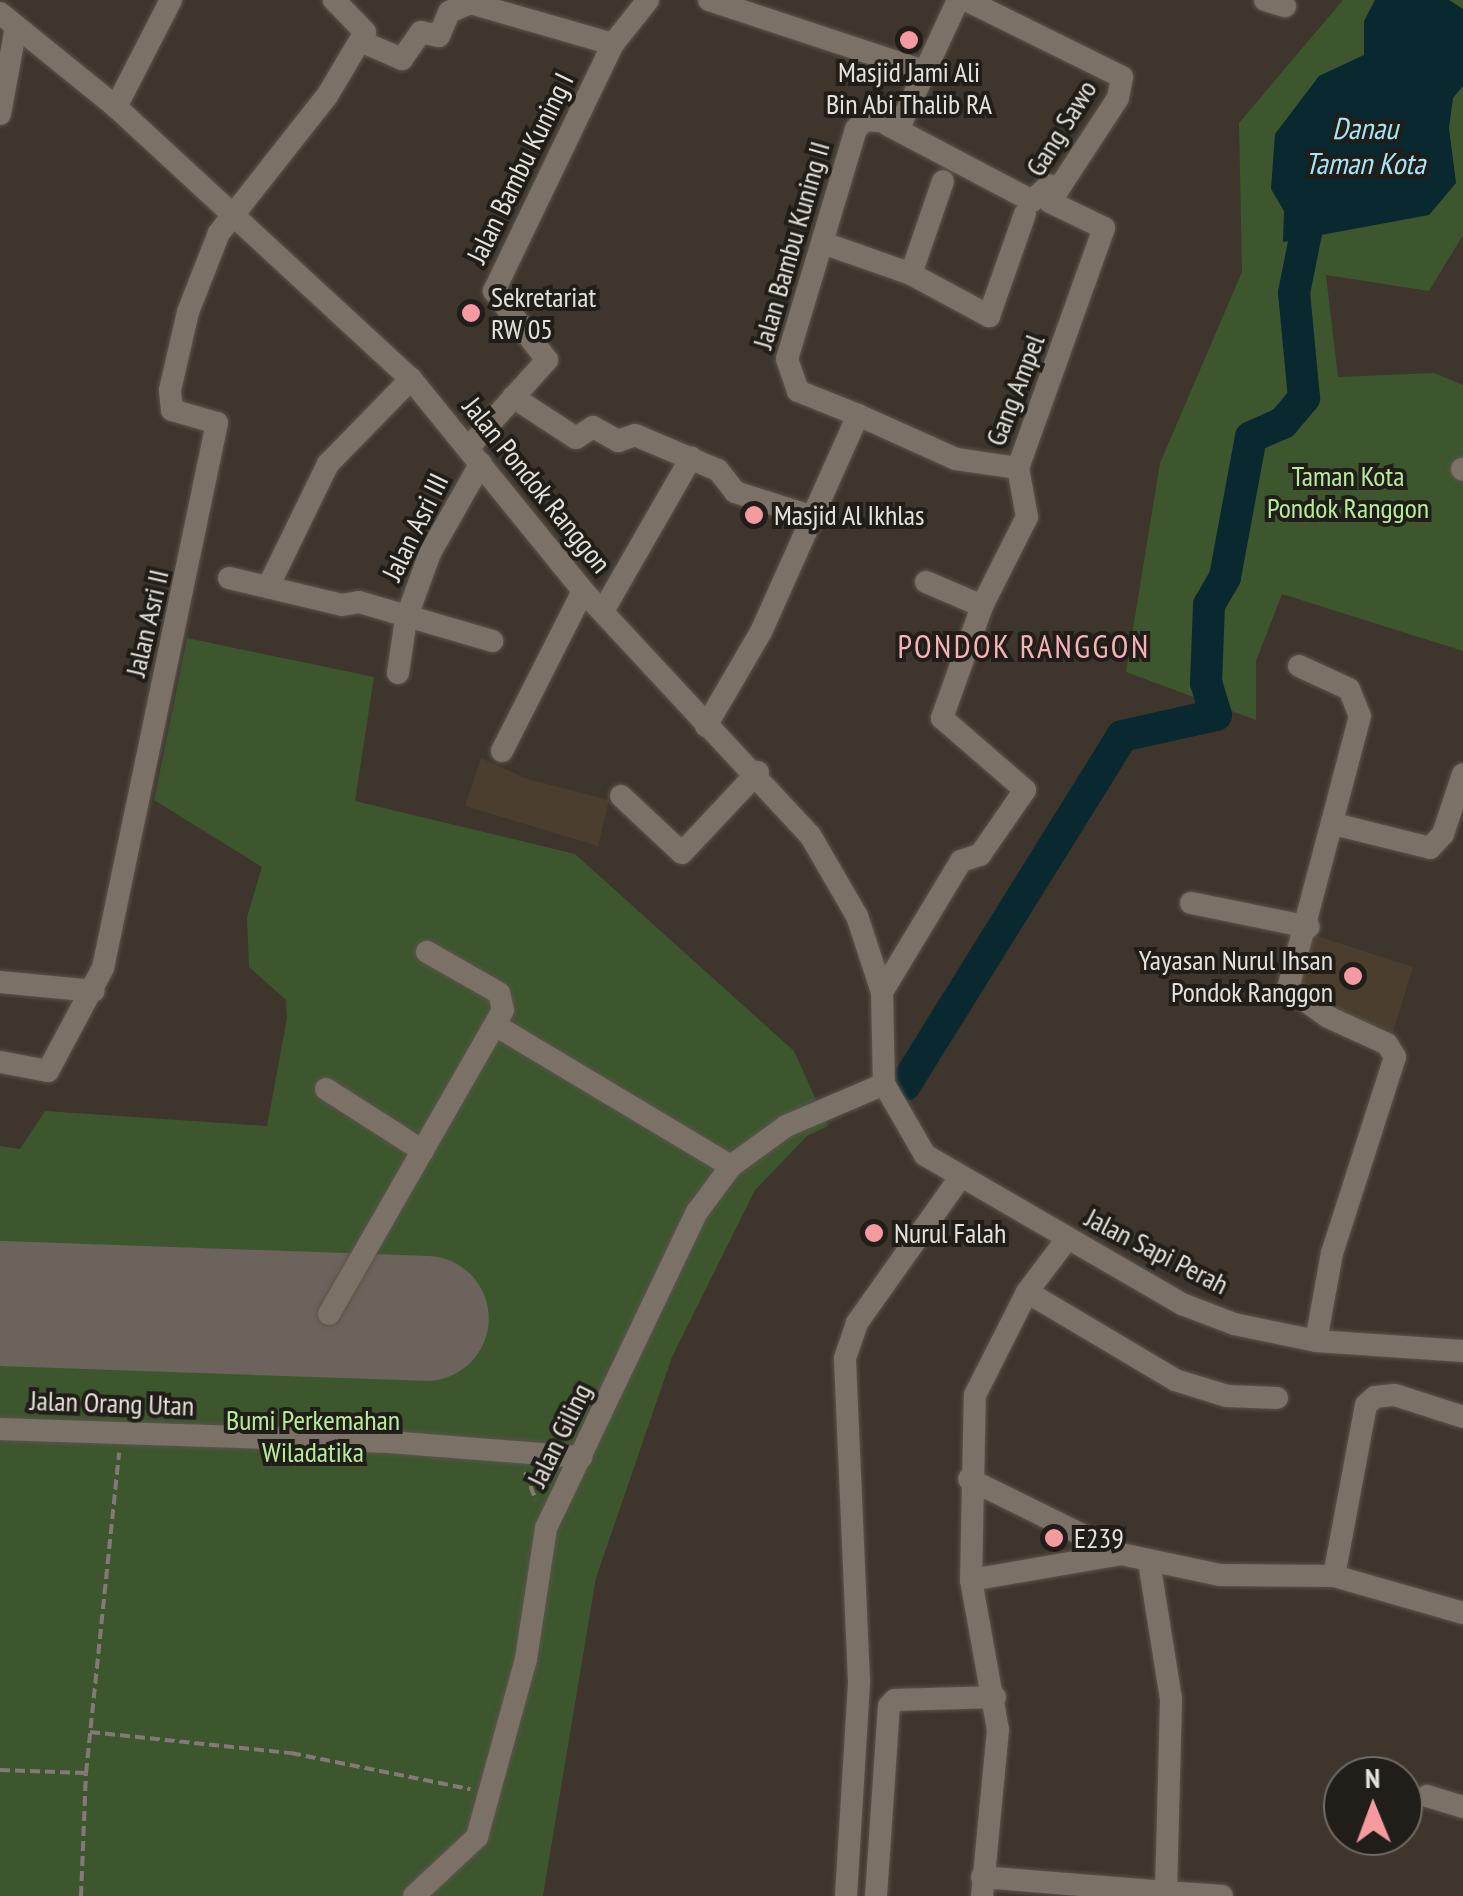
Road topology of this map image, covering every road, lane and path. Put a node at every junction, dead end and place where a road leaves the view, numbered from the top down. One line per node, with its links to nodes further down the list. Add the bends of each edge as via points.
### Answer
1 (171, 0): 11 (street)
2 (334, 0): 8 (street, via 365,32)
3 (648, 0): 9 (street, Jalan Bambu Kuning I)
4 (710, 0): 10 (street)
5 (958, 0): 10 (street, Jalan Bambu Kuning II)
6 (966, 0): 18 (street, Gang Sawo, via 1122,76 1118,98 1050,202)
7 (8, 20): 11 (street, Jalan Pondok Ranggon); 12 (street)
8 (360, 42): 9 (street, via 402,59 421,32 439,36 449,12 470,3); 17 (street, via 327,96)
9 (614, 44): 22 (street, Jalan Bambu Kuning I, via 494,291 547,360)
10 (924, 70): 14 (street, Jalan Bambu Kuning II, via 909,111 900,124)
11 (116, 107): 17 (street, Jalan Pondok Ranggon)
12 (0, 114)
13 (1090, 118): 16 (street)
14 (888, 126): 16 (street, Gang Sawo); 19 (street, Jalan Bambu Kuning II, via 864,120 856,129)
15 (943, 181): 20 (street)
16 (1029, 208): 20 (street, via 989,316)
17 (232, 213): 21 (street, Jalan Pondok Ranggon); 50 (street, Jalan Asri II, via 188,312 170,390 178,414 216,424 197,538)
18 (1104, 228): 26 (street, Gang Ampel)
19 (826, 244): 20 (street); 23 (street, Jalan Bambu Kuning II, via 792,340 788,376 809,398)
20 (911, 274)
21 (411, 379): 24 (street, Jalan Pondok Ranggon); 32 (street, via 328,464)
22 (513, 397): 24 (street, Jalan Bambu Kuning I); 25 (street, via 576,438 593,427 618,440 635,435)
23 (858, 415): 26 (street, Gang Ampel, via 956,459); 27 (street)
24 (475, 455): 33 (street, Jalan Pondok Ranggon); 36 (street, Jalan Asri III)
25 (691, 458): 27 (street, via 718,470 735,492); 35 (street)
26 (1018, 468): 28 (street)
27 (810, 516): 40 (street, via 762,632)
28 (1027, 517): 29 (street); 34 (street)
29 (1049, 527)
30 (229, 578): 32 (street)
31 (926, 582): 34 (street)
32 (268, 587): 36 (street, via 342,605 359,602)
33 (583, 591): 35 (street, Jalan Pondok Ranggon); 41 (street)
34 (982, 606): 51 (street, via 942,718 1025,790 980,854 961,861)
35 (603, 611): 40 (street, Jalan Pondok Ranggon)
36 (406, 619): 37 (street, Jalan Asri III); 39 (street, Jalan Asri III)
37 (492, 641)
38 (1299, 666): 45 (street, via 1349,689 1360,716)
39 (398, 673)
40 (706, 726): 42 (street, Jalan Pondok Ranggon)
41 (502, 751)
42 (758, 772): 44 (street, via 682,853); 51 (street, Jalan Pondok Ranggon, via 839,878)
43 (1463, 774): 45 (street, via 1443,834 1430,848)
44 (621, 796)
45 (1334, 824): 47 (street)
46 (1191, 903): 47 (street)
47 (1309, 927): 62 (street, via 1288,988 1328,1018 1386,1044 1395,1057 1332,1253)
48 (427, 952): 52 (street, via 499,993 503,1010)
49 (0, 982): 50 (street)
50 (94, 990): 53 (street, Jalan Asri II, via 44,1074)
51 (882, 992): 54 (street, Jalan Pondok Ranggon)
52 (495, 1025): 56 (street); 57 (street)
53 (0, 1062)
54 (884, 1084): 57 (street, Jalan Giling, via 786,1126); 58 (street, Jalan Sapi Perah, via 925,1155)
55 (326, 1089): 56 (street)
56 (423, 1150): 61 (street)
57 (731, 1166): 69 (street, Jalan Giling, via 697,1212)
58 (959, 1179): 59 (street, Jalan Sapi Perah); 88 (street, via 857,1323 845,1358 859,1680)
59 (1067, 1239): 60 (street); 62 (street, Jalan Sapi Perah, via 1182,1304)
60 (1027, 1292): 64 (street, via 1176,1380 1227,1396); 70 (street, via 975,1395)
61 (329, 1314)
62 (1316, 1341): 63 (street, Jalan Sapi Perah)
63 (1463, 1351)
64 (1277, 1398)
65 (1463, 1417): 74 (street, via 1395,1395 1366,1405)
66 (0, 1429): 67 (street, Jalan Orang Utan)
67 (121, 1432): 68 (street, Jalan Orang Utan, via 389,1442); 78 (path)
68 (519, 1455): 69 (street, Jalan Orang Utan); 71 (path)
69 (582, 1457): 71 (street, Jalan Giling)
70 (970, 1480): 72 (street); 75 (street)
71 (546, 1528): 81 (street, Jalan Giling, via 526,1659)
72 (1121, 1554): 73 (street); 75 (street)
73 (1149, 1561): 74 (street, via 1220,1575); 85 (street, via 1171,1698)
74 (1334, 1576): 76 (street)
75 (971, 1580): 77 (street)
76 (1463, 1613)
77 (995, 1697): 84 (street, via 998,1730); 89 (street, via 895,1700 889,1706)
78 (90, 1732): 80 (path); 81 (path, via 291,1754)
79 (0, 1770): 80 (path)
80 (86, 1773): 86 (path)
81 (494, 1794): 87 (street, Jalan Giling, via 477,1837)
82 (1428, 1796): 83 (street)
83 (1463, 1807)
84 (982, 1887): 85 (street)
85 (1166, 1892): 90 (street)
86 (81, 1896)
87 (414, 1896)
88 (846, 1896)
89 (876, 1896)
90 (1222, 1896)

